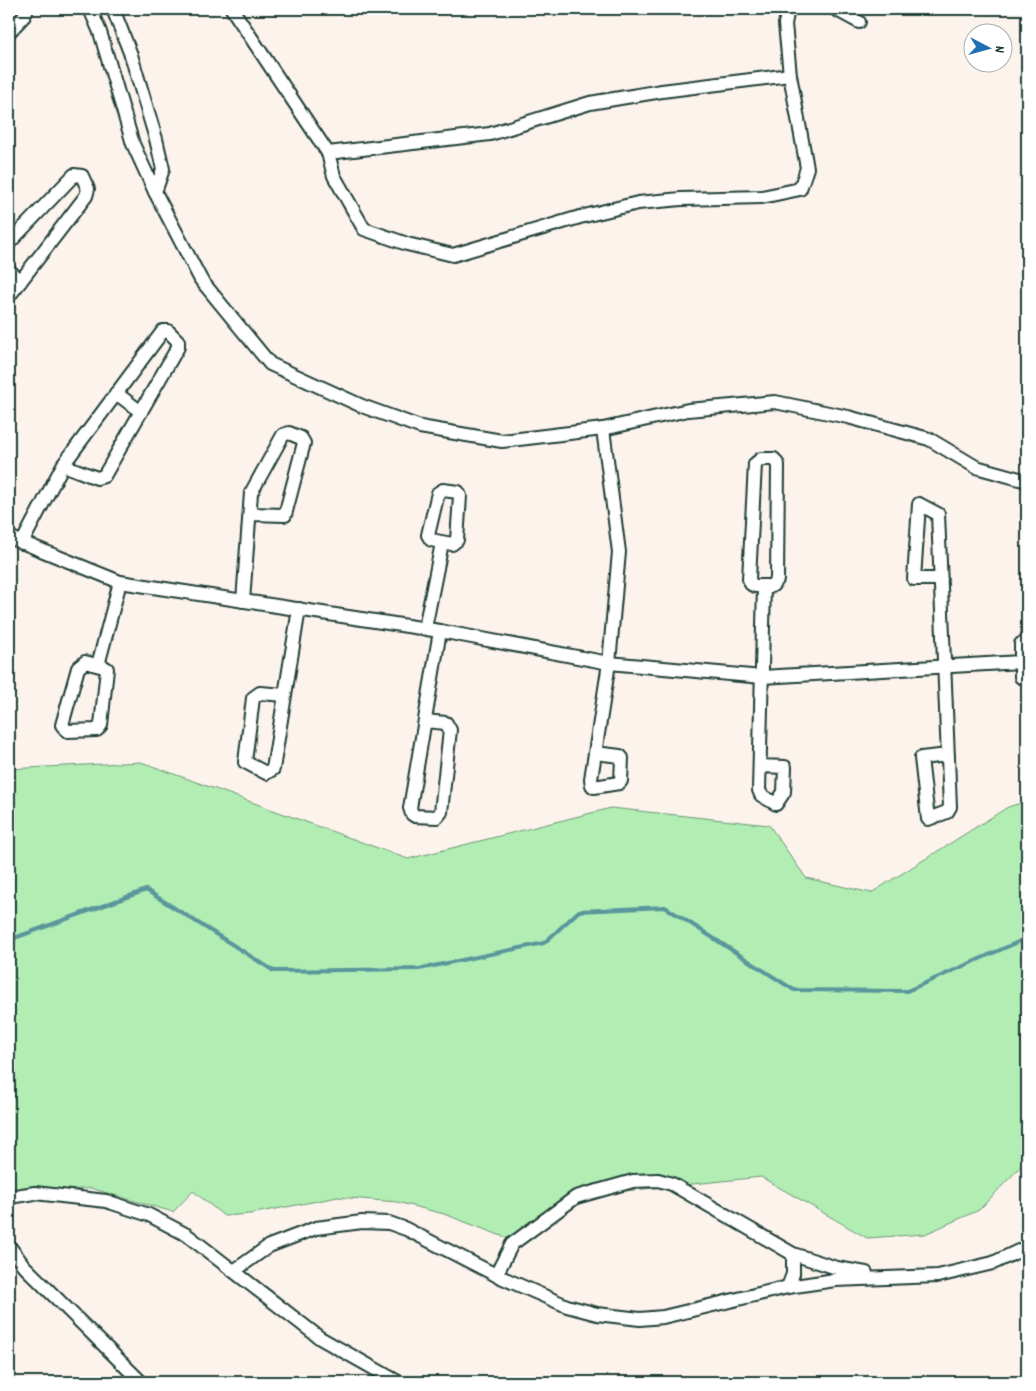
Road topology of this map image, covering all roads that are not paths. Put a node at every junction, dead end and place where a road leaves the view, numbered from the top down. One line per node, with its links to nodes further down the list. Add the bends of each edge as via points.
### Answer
1 (27, 9): 8 (street)
2 (90, 9): 11 (street, via 100,32 133,144)
3 (113, 9): 11 (street, via 131,55 158,147 163,170)
4 (232, 9): 10 (street)
5 (788, 9): 9 (street, via 785,24)
6 (835, 9): 7 (street)
7 (859, 22)
8 (9, 32)
9 (790, 75): 10 (street, via 590,103 490,134); 10 (street, via 807,168 800,189 762,197 638,203 453,255 364,229 334,176)
10 (328, 153)
11 (155, 192): 18 (street, via 201,280 270,364 362,406 420,427 502,441)
12 (9, 243): 14 (street, via 74,175 82,176 88,189 86,196)
13 (9, 270): 14 (street)
14 (20, 282): 15 (street)
15 (9, 296)
16 (116, 393): 17 (street); 17 (street, via 162,331 168,331 178,341 178,347); 19 (street)
17 (141, 412): 19 (street, via 104,476 97,478)
18 (603, 429): 20 (street, via 688,410 775,402 929,439 976,467); 34 (street, via 619,552)
19 (63, 465): 23 (street)
20 (1027, 481)
21 (250, 514): 21 (street, via 251,493 283,435 289,433 301,438 304,443 285,515); 28 (street)
22 (9, 537): 23 (street)
23 (22, 543): 26 (street)
24 (442, 543): 30 (street)
25 (941, 579): 25 (street, via 914,579 919,504 938,514); 36 (street)
26 (120, 582): 28 (street); 35 (street)
27 (764, 586): 27 (street, via 755,586 749,579 755,464 760,459 774,459 778,466 777,580 772,586); 37 (street)
28 (243, 601): 29 (street)
29 (299, 609): 30 (street); 39 (street)
30 (425, 628): 31 (street)
31 (440, 630): 34 (street); 40 (street)
32 (1027, 644): 33 (street, via 1021,644)
33 (1021, 662): 36 (street); 38 (street, via 1022,677)
34 (609, 663): 37 (street); 41 (street)
35 (98, 665): 35 (street, via 85,662 78,668 62,725 67,731 97,730 102,725 108,673)
36 (944, 666): 37 (street); 42 (street)
37 (762, 677): 43 (street)
38 (1027, 677)
39 (285, 695): 39 (street, via 273,769 266,772 244,762 253,698 260,693)
40 (425, 721): 40 (street, via 410,808 415,816 437,817 441,812 450,730 446,724)
41 (595, 753)
42 (948, 755): 42 (street, via 950,807 947,812 928,819 921,758)
43 (760, 766)
44 (9, 1197): 48 (street, via 35,1193 106,1201 149,1215 187,1235)
45 (9, 1246): 52 (street, via 24,1266)
46 (1027, 1247): 50 (street, via 993,1263 938,1276)
47 (793, 1254): 49 (street, via 672,1184 658,1180 633,1181 576,1197 512,1244); 50 (street, via 837,1268); 51 (street)
48 (234, 1271): 49 (street, via 269,1246 316,1228 362,1222 389,1223 406,1229); 53 (street, via 320,1338)
49 (496, 1274): 51 (street, via 567,1306 596,1314 640,1319 663,1317)
50 (883, 1277): 51 (street)
51 (788, 1287)
52 (141, 1382)
53 (398, 1382)

